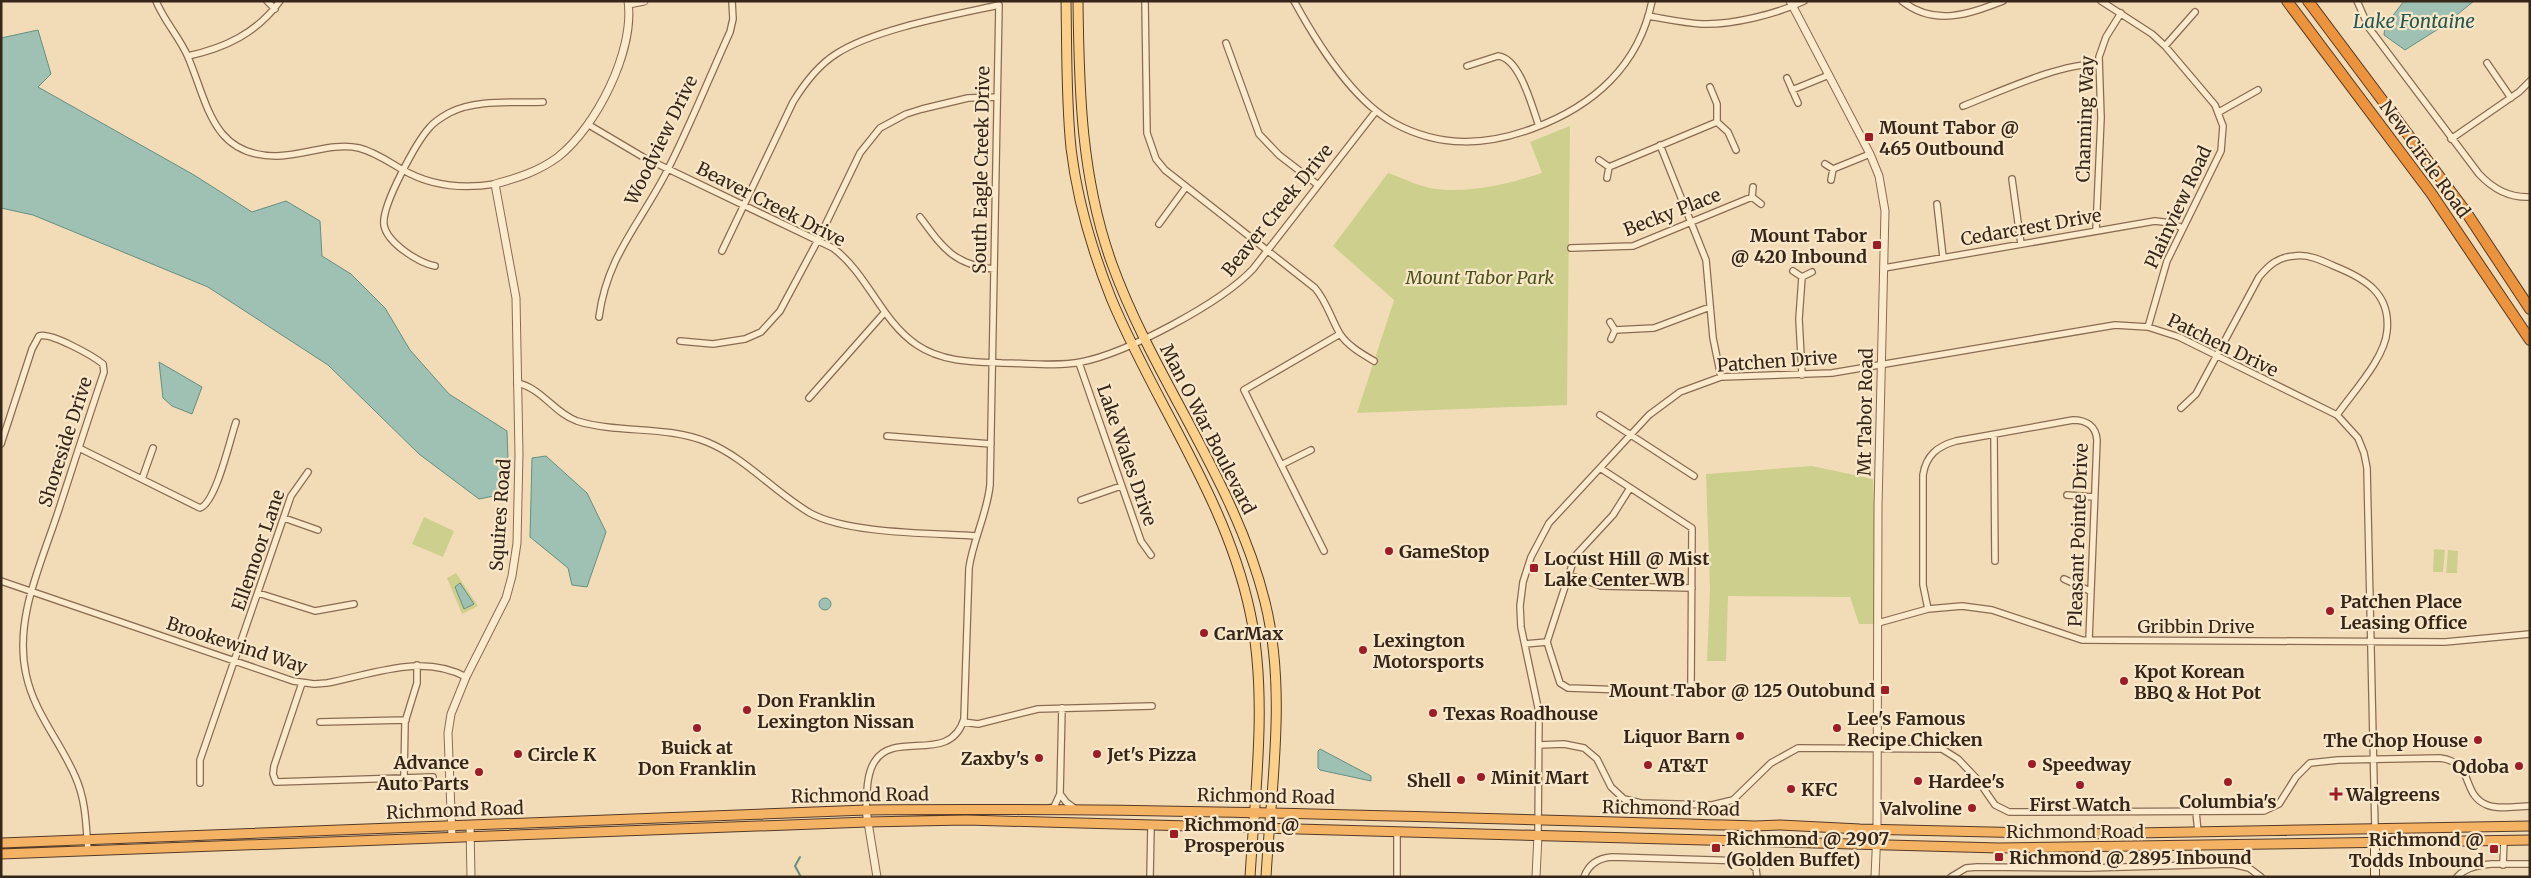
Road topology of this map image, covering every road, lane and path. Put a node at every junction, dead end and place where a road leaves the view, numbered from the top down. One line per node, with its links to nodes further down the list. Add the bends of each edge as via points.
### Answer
1 (156, 1): 26 (street)
2 (267, 1): 20 (street)
3 (280, 1): 20 (street)
4 (644, 1): 18 (street)
5 (732, 1): 53 (street, Woodview Drive, via 730,32)
6 (1066, 1): 97 (main road, Man O War Boulevard, via 1069,125 1076,178 1096,258)
7 (1078, 1): 93 (main road, Man O War Boulevard, via 1081,112 1094,207 1112,265)
8 (1144, 1): 61 (street, via 1147,133 1152,151 1161,165)
9 (1294, 1): 41 (street, via 1345,79)
10 (1652, 1): 23 (street)
11 (1804, 1): 19 (street)
12 (1902, 1): 13 (street, via 1922,12 1942,17 1963,15)
13 (2004, 1)
14 (2102, 1): 22 (street)
15 (2287, 1): 95 (highway, New Circle Road, via 2431,193)
16 (2308, 1): 86 (highway, New Circle Road, via 2455,198)
17 (2357, 1): 46 (street, via 2369,28)
18 (628, 3): 44 (street, via 627,30 620,59)
19 (1791, 4): 23 (street, via 1716,23 1689,23); 30 (street, Mt Tabor Road)
20 (275, 9): 26 (street, via 234,41)
21 (2195, 12): 25 (street)
22 (2121, 13): 25 (street); 29 (street, Channing Way, via 2106,37)
23 (1648, 16): 45 (street, via 1637,46 1611,82 1579,108)
24 (1226, 43): 60 (street, via 1259,134 1279,155)
25 (2165, 46): 42 (street)
26 (188, 56): 55 (street, via 214,124 233,144 248,152 278,156 337,147 358,148)
27 (2487, 64): 37 (street)
28 (1467, 66): 45 (street, via 1504,56 1517,71)
29 (2098, 66): 40 (street, via 2087,64 2064,69); 72 (street, Channing Way, via 2101,118)
30 (1829, 75): 34 (street); 49 (street, Mt Tabor Road)
31 (1787, 78): 34 (street)
32 (2530, 81): 37 (street)
33 (1710, 87): 43 (street, via 1717,104)
34 (1792, 90): 39 (street)
35 (2258, 90): 42 (street)
36 (997, 97): 67 (street, South Eagle Creek Drive, via 999,5 866,39 835,54 802,87); 73 (street, via 968,98 922,109 880,128 860,153); 81 (street, South Eagle Creek Drive)
37 (2511, 98): 46 (street)
38 (542, 102): 55 (street, via 476,105 451,112 427,130)
39 (1798, 103)
40 (1964, 106)
41 (1376, 111): 45 (street, via 1411,131 1454,142 1498,140); 60 (street, Beaver Creek Drive)
42 (2220, 112): 71 (street, Plainview Road, via 2224,133 2221,151)
43 (1717, 122): 47 (street); 48 (street, via 1728,132)
44 (589, 124): 53 (street, Beaver Creek Drive); 59 (street, via 568,148 545,165)
45 (1539, 126)
46 (2452, 139): 64 (street, via 2478,174 2494,188 2511,195)
47 (1660, 145): 52 (street); 69 (street)
48 (1736, 150)
49 (1870, 154): 54 (street); 80 (street, Mt Tabor Road, via 1884,200)
50 (1599, 160): 52 (street)
51 (1825, 164): 54 (street)
52 (1608, 167): 56 (street)
53 (668, 170): 67 (street, Beaver Creek Drive); 88 (street, Woodview Drive, via 611,266)
54 (1833, 170): 58 (street)
55 (404, 171): 59 (street, via 427,181 445,184); 79 (street, via 384,213 386,231 418,261)
56 (1607, 178)
57 (2012, 179): 74 (street)
58 (1831, 180)
59 (495, 184): 105 (street, Squires Road, via 516,298)
60 (1318, 185): 76 (street, Beaver Creek Drive)
61 (1186, 187): 70 (street); 76 (street)
62 (1753, 187): 63 (street)
63 (1752, 197): 65 (street); 69 (street, Becky Place)
64 (2530, 197)
65 (1761, 204)
66 (1937, 204): 78 (street)
67 (743, 205): 73 (street, Beaver Creek Drive); 77 (street, South Eagle Creek Drive)
68 (920, 217): 81 (street, via 952,255 972,266)
69 (1691, 222): 75 (street, Becky Place, via 1633,246); 85 (street, via 1707,265)
70 (1159, 224)
71 (2182, 228): 72 (street, Cedarcrest Drive, via 2155,221); 90 (street, Plainview Road, via 2159,283)
72 (2096, 230): 74 (street, Cedarcrest Drive)
73 (818, 240): 87 (street, Beaver Creek Drive, via 847,260); 96 (street, via 780,311 761,332 745,339 713,344)
74 (2021, 244): 78 (street, Cedarcrest Drive)
75 (1571, 248)
76 (1267, 250): 92 (street, via 1315,288 1326,303); 93 (street, Beaver Creek Drive, via 1232,289)
77 (722, 251)
78 (1944, 257): 80 (street, Cedarcrest Drive)
79 (435, 266)
80 (1884, 268): 102 (street, Mt Tabor Road)
81 (994, 270): 100 (street, South Eagle Creek Drive)
82 (1793, 271): 84 (street)
83 (1812, 272): 84 (street)
84 (1802, 277): 103 (street)
85 (1710, 307): 91 (street, via 1654,328); 104 (street)
86 (2530, 309)
87 (885, 312): 100 (street, Beaver Creek Drive, via 903,334 925,350 949,359); 106 (street)
88 (598, 317)
89 (1610, 322): 91 (street)
90 (2148, 326): 98 (street, Patchen Drive); 102 (street, Patchen Drive, via 2086,328)
91 (1615, 330): 94 (street)
92 (1340, 334): 99 (street); 119 (street, via 1244,390)
93 (1144, 337): 97 (street, Beaver Creek Drive); 171 (main road, Man O War Boulevard, via 1245,540 1265,604 1275,691)
94 (1611, 339)
95 (2530, 340)
96 (680, 341)
97 (1133, 342): 101 (street, Beaver Creek Drive); 170 (main road, Man O War Boulevard, via 1220,519 1246,594 1257,650 1259,681)
98 (2216, 356): 107 (street, via 2196,394); 109 (street, Patchen Drive); 109 (street, via 2259,277 2269,265 2294,256 2309,256 2358,276 2372,287 2384,304 2387,332 2378,356)
99 (1374, 361)
100 (993, 363): 101 (street, Beaver Creek Drive); 115 (street, South Eagle Creek Drive)
101 (1079, 363): 124 (street, Lake Wales Drive)
102 (1881, 365): 103 (street, Patchen Drive); 144 (street, Mt Tabor Road)
103 (1802, 375): 104 (street, Patchen Drive)
104 (1721, 377): 111 (street, Patchen Drive, via 1674,396)
105 (517, 383): 131 (street, via 529,386 576,420 671,432 707,442 732,455 795,503 824,519 858,527); 152 (street, Squires Road, via 519,503 513,569 506,598)
106 (809, 398)
107 (2181, 408)
108 (1600, 414): 111 (street)
109 (2337, 415): 148 (street, Patchen Drive, via 2358,438 2366,460)
110 (236, 422): 123 (street, via 213,492 203,507)
111 (1631, 435): 120 (street, Patchen Drive); 122 (street)
112 (1994, 435): 127 (street, Pleasant Pointe Drive, via 2073,420 2090,424 2097,440); 134 (street); 143 (street, Pleasant Pointe Drive, via 1945,444 1932,453 1924,467 1922,570)
113 (887, 436): 115 (street)
114 (1, 444): 116 (street, Shoreside Drive, via 32,349 42,335 94,358 104,366)
115 (990, 444): 131 (street, South Eagle Creek Drive, via 988,499)
116 (79, 448): 123 (street); 139 (street, Shoreside Drive)
117 (153, 448): 123 (street)
118 (1311, 450): 119 (street)
119 (1282, 465): 132 (street)
120 (1600, 468): 125 (street); 149 (street, Patchen Drive, via 1549,523 1530,557 1520,606)
121 (308, 472): 129 (street, Ellemoor Lane, via 296,487)
122 (1694, 476)
123 (142, 479)
124 (1121, 486): 128 (street); 133 (street, Lake Wales Drive, via 1142,541)
125 (1630, 488): 135 (street, via 1613,515 1575,556); 138 (street, via 1692,528)
126 (2067, 495): 127 (street)
127 (2094, 497): 140 (street, Pleasant Pointe Drive)
128 (1081, 500)
129 (284, 518): 130 (street); 141 (street, Ellemoor Lane)
130 (318, 530)
131 (977, 536): 158 (street, South Eagle Creek Drive, via 969,568)
132 (1324, 551)
133 (1151, 555)
134 (1995, 561)
135 (1569, 575): 138 (street, via 1601,586); 147 (street)
136 (2064, 578): 140 (street)
137 (1, 581): 139 (street)
138 (1692, 588): 147 (street, via 1691,685 1682,692 1568,688 1560,683)
139 (32, 591): 150 (street, Brookewind Way); 188 (street, Shoreside Drive, via 24,628 26,674 39,712 81,790)
140 (2090, 591): 146 (street, Pleasant Pointe Drive)
141 (258, 594): 142 (street, via 315,611); 150 (street, Ellemoor Lane)
142 (354, 604)
143 (1928, 608): 144 (street, Gribbin Drive); 146 (street, Gribbin Drive, via 1979,607 2059,634)
144 (1878, 623): 160 (street, Mt Tabor Road)
145 (2530, 634): 148 (street, Gribbin Drive, via 2462,641)
146 (2089, 640): 148 (street, Gribbin Drive)
147 (1547, 642): 149 (street)
148 (2370, 642): 161 (street, Patchen Drive)
149 (1524, 644): 159 (street, Patchen Drive, via 1538,698)
150 (234, 661): 153 (street, Brookewind Way); 164 (street, Ellemoor Lane, via 200,760)
151 (417, 664): 152 (street, Brookewind Way, via 436,665); 153 (street, Brookewind Way, via 328,683); 156 (street, via 417,683)
152 (466, 677): 178 (street, Squires Road, via 453,708 449,728)
153 (302, 683): 163 (street, via 274,766 275,780)
154 (1152, 706): 155 (street)
155 (1062, 708): 158 (street, via 1032,710 978,724); 165 (street)
156 (406, 720): 157 (street); 163 (street)
157 (320, 722)
158 (963, 722): 169 (street, South Eagle Creek Drive, via 958,732 940,744 898,748 880,755 870,772)
159 (1539, 745): 160 (street, via 1564,744 1584,748 1597,758 1611,787 1624,799 1641,803 1712,805 1733,800 1771,763 1798,748); 173 (street, Patchen Drive)
160 (1877, 748): 172 (street, via 1946,751 1971,771 1995,804 2009,812); 182 (street, Mt Tabor Road)
161 (2373, 761): 166 (street, via 2456,762 2466,772 2471,789 2483,802 2496,807); 172 (street, via 2338,760 2310,764 2296,777 2280,802 2270,809); 181 (street, Patchen Drive)
162 (433, 776): 163 (street)
163 (404, 777)
164 (200, 783)
165 (1060, 794): 167 (street, via 1054,807); 168 (street)
166 (2530, 806)
167 (1048, 809): 168 (highway, Richmond Road); 169 (highway, Richmond Road)
168 (1077, 809): 170 (highway, Richmond Road)
169 (866, 810): 174 (street); 175 (highway, Richmond Road)
170 (1253, 812): 171 (highway, Richmond Road); 179 (main road, Man O War Boulevard)
171 (1270, 812): 173 (highway, Richmond Road); 180 (main road, Man O War Boulevard)
172 (2196, 812): 184 (street)
173 (1538, 820): 182 (highway, Richmond Road); 185 (street, Patchen Drive)
174 (867, 822): 176 (highway, Richmond Road, via 966,820); 186 (highway, Richmond Road); 201 (street)
175 (470, 826): 178 (highway, Richmond Road); 186 (street)
176 (1151, 826): 179 (highway, Richmond Road); 202 (street)
177 (2530, 826): 181 (highway, Richmond Road)
178 (452, 827): 187 (street, Squires Road); 188 (highway, Richmond Road)
179 (1253, 829): 180 (highway, Richmond Road); 203 (main road, Man O War Boulevard)
180 (1269, 829): 183 (highway, Richmond Road); 204 (main road, Man O War Boulevard)
181 (2375, 829): 184 (highway, Richmond Road); 192 (main road)
182 (1877, 830): 184 (highway, Richmond Road, via 2025,834); 193 (street, Mt Tabor Road)
183 (1397, 832): 185 (highway, Richmond Road); 205 (street)
184 (2198, 832)
185 (1538, 835): 193 (highway, Richmond Road); 206 (street)
186 (471, 836): 187 (highway, Richmond Road); 200 (street)
187 (452, 837): 195 (highway, Richmond Road)
188 (88, 840): 191 (highway, Richmond Road); 195 (street, Shoreside Drive)
189 (2504, 840): 190 (highway, Richmond Road); 192 (highway, Richmond Road); 198 (street)
190 (2530, 840)
191 (1, 843)
192 (2374, 843): 194 (highway, Richmond Road); 212 (main road)
193 (1876, 845): 194 (highway, Richmond Road); 209 (street, Mt Tabor Road)
194 (2088, 848): 199 (street)
195 (88, 851): 196 (highway, Richmond Road)
196 (1, 854)
197 (2530, 864): 198 (street)
198 (2503, 865): 213 (street, via 2468,868)
199 (2088, 868): 210 (street, via 1977,867 1966,868); 211 (street, via 2232,864 2249,868)
200 (471, 877)
201 (877, 877)
202 (1150, 877)
203 (1250, 877)
204 (1266, 877)
205 (1397, 877)
206 (1536, 877)
207 (1584, 877): 208 (street, via 1592,864 1612,857 1747,861 1756,869)
208 (1758, 877)
209 (1875, 877)
210 (1951, 877)
211 (2261, 877)
212 (2375, 877)
213 (2457, 877)

